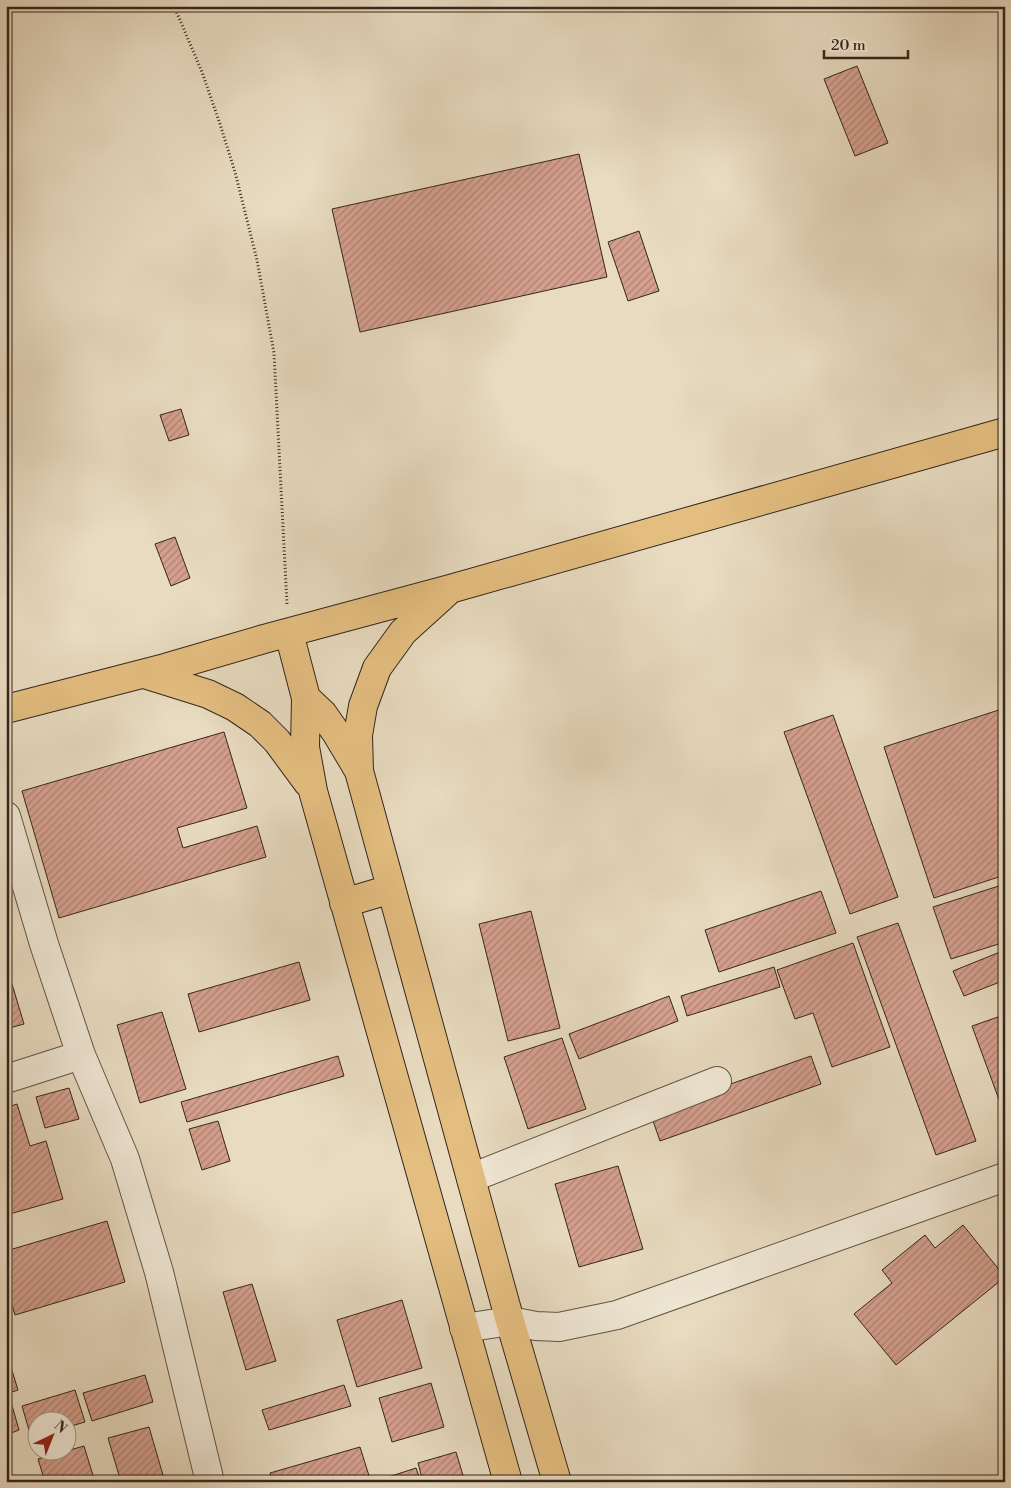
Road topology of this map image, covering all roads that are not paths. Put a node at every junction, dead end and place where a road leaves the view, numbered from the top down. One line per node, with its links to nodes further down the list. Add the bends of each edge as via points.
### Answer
1 (1005, 432): 2 (main road)
2 (450, 590): 3 (main road); 7 (main road, via 403,632 377,668 363,706 358,735)
3 (289, 633): 4 (main road); 5 (main road)
4 (144, 674): 6 (main road); 8 (main road, via 208,694 236,707 277,741)
5 (306, 698): 7 (main road, via 323,714); 8 (main road, via 305,747)
6 (6, 709)
7 (359, 771): 10 (main road)
8 (313, 791): 11 (main road)
9 (6, 816): 12 (street)
10 (391, 889): 11 (main road); 16 (main road)
11 (344, 903): 18 (main road)
12 (81, 1055): 13 (street); 19 (street, via 128,1168 159,1272)
13 (6, 1080)
14 (717, 1081): 16 (street)
15 (1005, 1177): 17 (street, via 617,1315 559,1327)
16 (471, 1178): 17 (main road)
17 (510, 1321): 18 (street); 21 (main road)
18 (464, 1328): 20 (main road)
19 (210, 1482)
20 (508, 1482)
21 (556, 1482)

